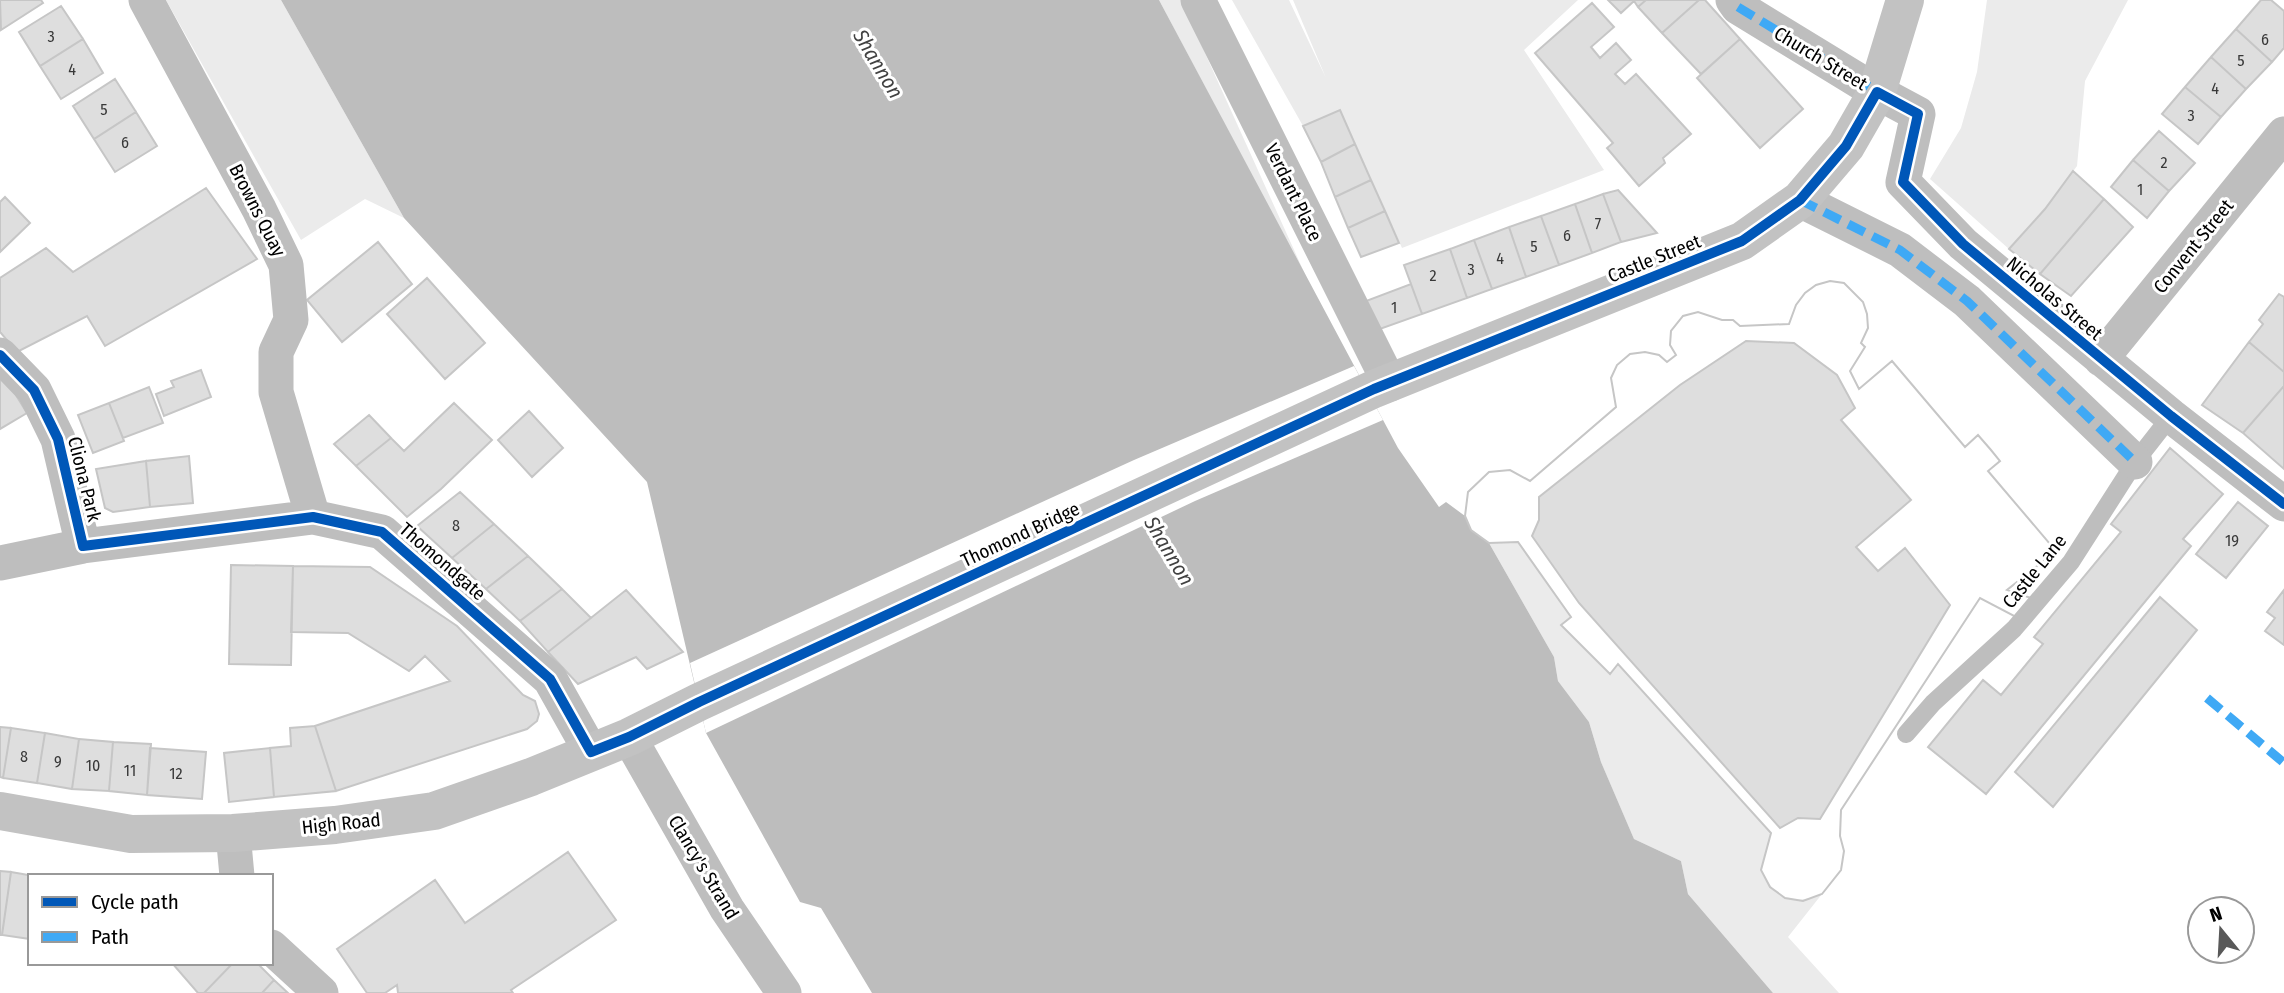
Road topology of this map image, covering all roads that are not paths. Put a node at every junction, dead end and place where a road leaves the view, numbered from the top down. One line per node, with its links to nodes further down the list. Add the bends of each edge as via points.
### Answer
1 (146, 0): 14 (street, Browns Quay, via 286,265 291,320 276,352 276,392)
2 (1198, 0): 10 (street, Verdant Place)
3 (1905, 0): 5 (main road, Castle Street)
4 (1735, 4): 5 (street, Church Street)
5 (1877, 92): 7 (main road, Castle Street, via 1846,146); 9 (street, Nicholas Street, via 1918,114 1903,182 1962,244)
6 (2284, 134): 9 (street, Convent Street)
7 (1800, 200): 10 (main road, Castle Street, via 1742,241); 12 (street, via 1900,250 1967,301)
8 (0, 355): 15 (street, Cliona Park, via 34,390 58,439)
9 (2101, 359): 11 (street, Nicholas Street)
10 (1382, 386): 17 (main road, Thomond Bridge)
11 (2171, 416): 12 (lane, Castle Lane); 13 (street, Nicholas Street)
12 (2135, 462): 18 (lane, Castle Lane, via 2071,562 2014,629)
13 (2284, 504)
14 (313, 517): 15 (street, Thomondgate); 20 (street, Thomondgate, via 382,531 550,679)
15 (83, 546): 16 (street, Thomondgate)
16 (0, 564)
17 (666, 718): 19 (main road, High Road)
18 (1906, 734)
19 (629, 737): 20 (main road, High Road); 26 (street, Clancy's Strand, via 727,909)
20 (592, 752): 22 (main road, High Road, via 434,811)
21 (0, 811): 22 (main road, High Road, via 131,834)
22 (233, 833): 23 (street)
23 (237, 874)
24 (273, 949): 25 (street)
25 (321, 993)
26 (784, 993)

